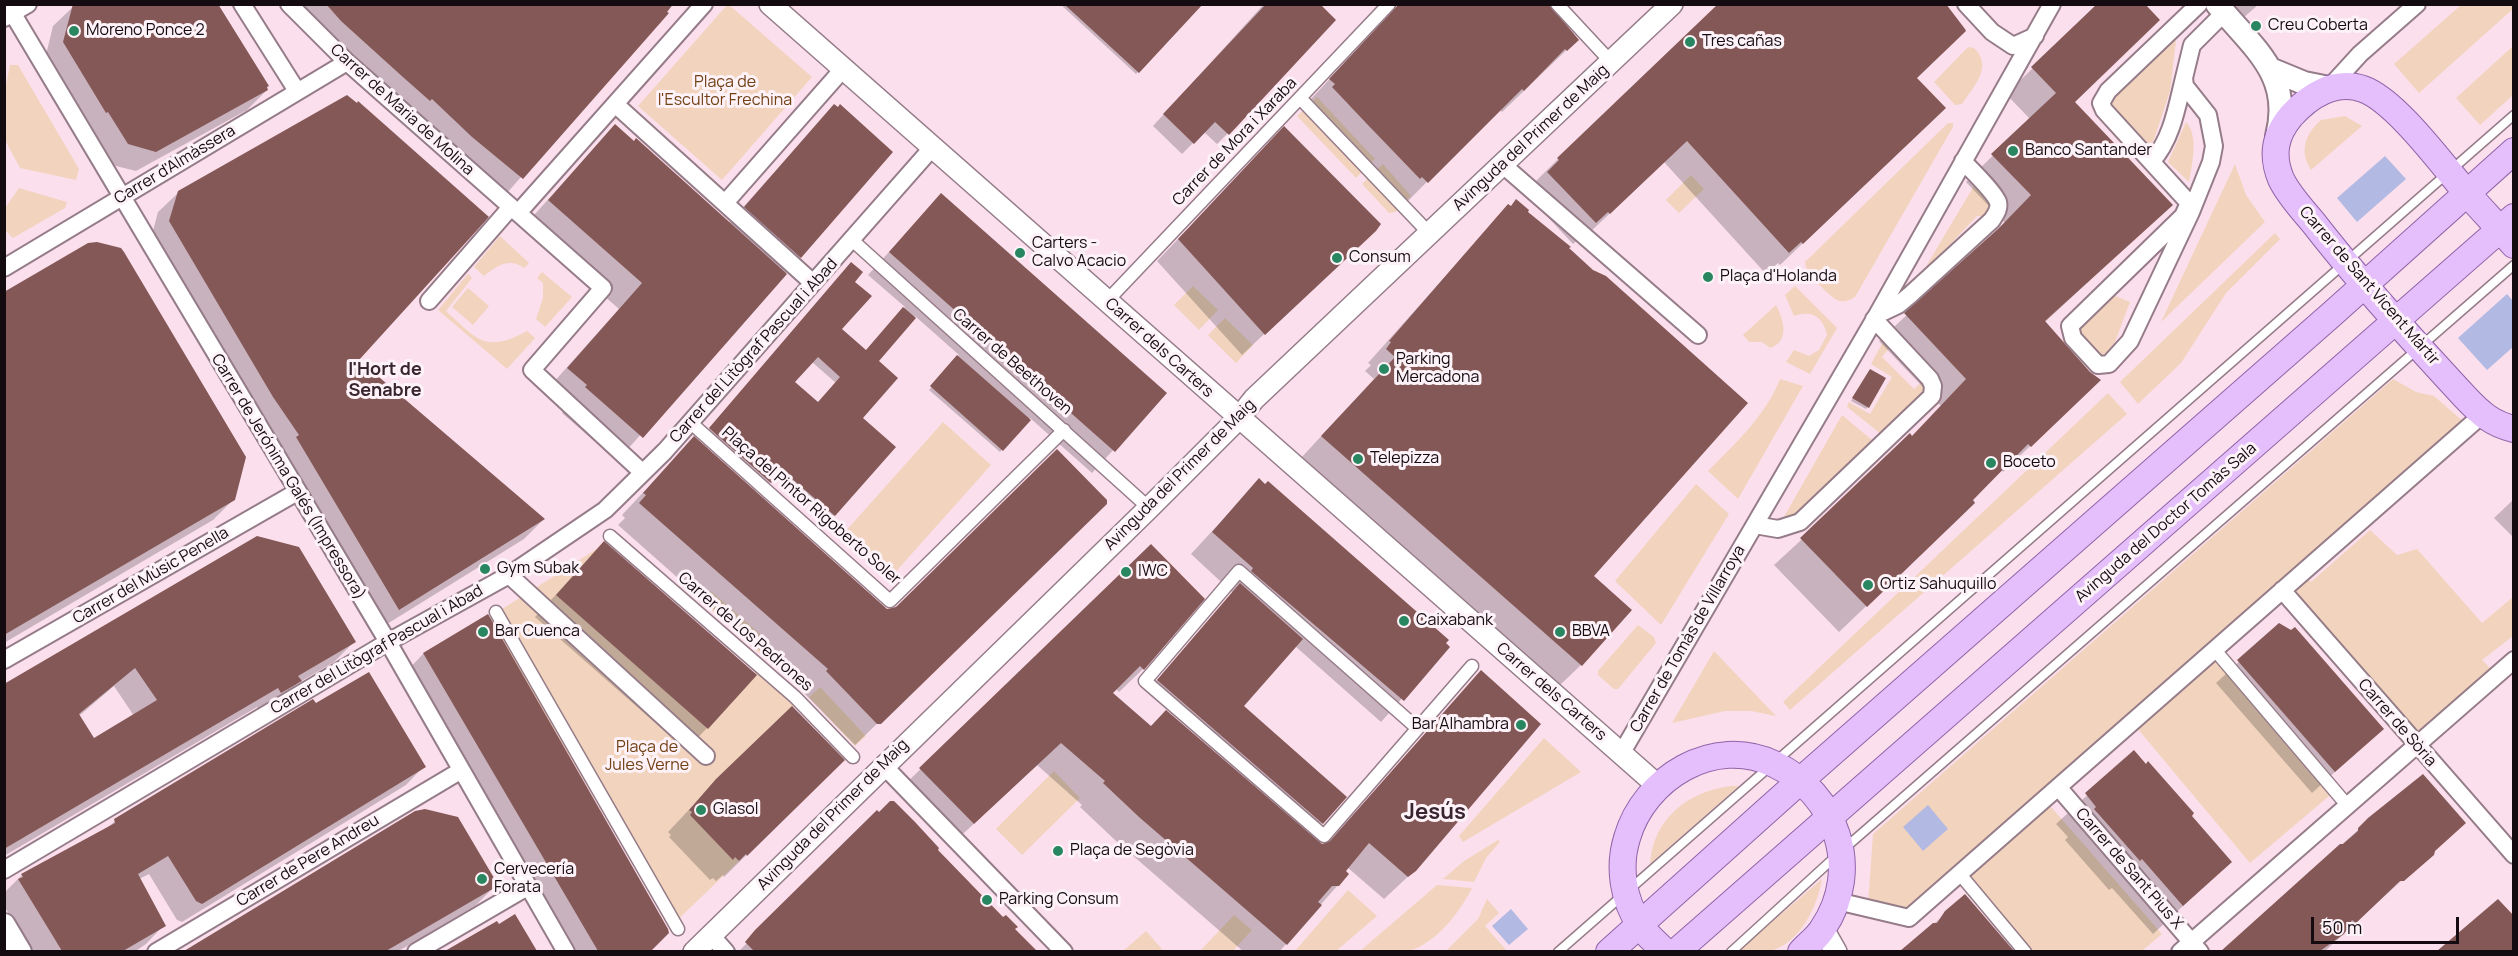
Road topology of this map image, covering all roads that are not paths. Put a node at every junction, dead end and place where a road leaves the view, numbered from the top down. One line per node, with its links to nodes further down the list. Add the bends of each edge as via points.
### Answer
1 (28, 4): 14 (street)
2 (242, 4): 22 (street)
3 (289, 4): 16 (street, Carrer de Maria de Molina)
4 (704, 4): 24 (street)
5 (770, 4): 18 (street, Carrer dels Carters)
6 (1389, 4): 23 (street, Carrer de Mora i Xaraba)
7 (1557, 4): 17 (street)
8 (1672, 4): 17 (street, Avinguda del Primer de Maig)
9 (1966, 4): 15 (street, via 2004,42 2013,45)
10 (2052, 4): 15 (street, Carrer de Tomàs de Villarroya)
11 (2199, 4): 30 (street, via 2108,91 2102,103 2104,110)
12 (2417, 4): 21 (street, via 2360,54)
13 (2220, 9): 19 (main road, Carrer de Sant Vicent Màrtir); 20 (street, via 2192,45)
14 (8, 12): 34 (street, Carrer de Jerónima Galés (Impressora))
15 (2035, 36): 29 (street, Carrer de Tomàs de Villarroya)
16 (347, 62): 22 (street, Carrer d'Almàssera); 36 (street, Carrer de Maria de Molina)
17 (1612, 63): 31 (street, Avinguda del Primer de Maig)
18 (843, 69): 27 (street, Carrer dels Carters); 35 (street)
19 (2270, 69): 21 (main road, Carrer de Sant Vicent Màrtir); 26 (main road, Carrer de Sant Vicent Màrtir, via 2283,103)
20 (2184, 78): 30 (street, via 2171,127 2161,152); 30 (street, via 2185,86 2208,115 2214,146 2211,162 2130,341 2109,364 2098,365 2073,338 2070,326 2187,210 2187,199)
21 (2329, 88): 26 (main road, via 2298,108 2282,126); 32 (main road, Carrer de Sant Vicent Màrtir, via 2362,88 2377,96)
22 (297, 91): 34 (street, Carrer d'Almàssera)
23 (1300, 98): 38 (street); 46 (street, Carrer de Mora i Xaraba)
24 (615, 104): 35 (street); 36 (street)
25 (2514, 115): 32 (lane)
26 (2276, 141): 40 (main road, Carrer de Sant Vicent Màrtir, via 2276,165 2282,180)
27 (932, 148): 39 (street, Carrer del Litògraf Pascual i Abad); 46 (street, Carrer dels Carters)
28 (2514, 151): 33 (main road)
29 (1963, 161): 47 (street, Carrer de Tomàs de Villarroya); 47 (street, via 1994,196 1998,210 1992,220 1910,295)
30 (2152, 161)
31 (1503, 165): 38 (street, Avinguda del Primer de Maig); 49 (street)
32 (2448, 171): 33 (main road, Carrer de Sant Vicent Màrtir); 40 (lane)
33 (2467, 193): 37 (main road, Carrer de Sant Vicent Màrtir); 44 (main road)
34 (121, 198): 42 (street, Carrer d'Almàssera); 58 (street, Carrer de Jerónima Galés (Impressora))
35 (725, 203): 43 (street)
36 (514, 210): 45 (street); 57 (street, via 603,288 532,370)
37 (2509, 230): 48 (main road, Avinguda del Doctor Tomàs Sala)
38 (1429, 233): 52 (street, Avinguda del Primer de Maig, via 1254,399)
39 (852, 240): 43 (street, Carrer del Litògraf Pascual i Abad); 56 (street, Carrer de Beethoven)
40 (2345, 261): 44 (main road, Carrer de Sant Vicent Màrtir); 75 (lane)
41 (2514, 265): 50 (lane)
42 (4, 268)
43 (813, 283): 54 (street, Carrer del Litògraf Pascual i Abad)
44 (2366, 284): 48 (main road, Carrer de Sant Vicent Màrtir); 78 (main road)
45 (429, 301)
46 (1106, 302): 52 (street, Carrer dels Carters)
47 (1875, 317): 60 (street, Carrer de Tomàs de Villarroya); 60 (street, via 1930,379 1934,386 1932,396 1800,522 1778,529)
48 (2397, 320): 50 (main road, Carrer de Sant Vicent Màrtir); 82 (main road, Avinguda del Doctor Tomàs Sala)
49 (1698, 335)
50 (2421, 346): 51 (main road, Carrer de Sant Vicent Màrtir); 83 (lane)
51 (2484, 417): 53 (main road); 55 (main road, Carrer de Sant Vicent Màrtir); 63 (street)
52 (1238, 419): 59 (street, Avinguda del Primer de Maig); 72 (street, Carrer dels Carters)
53 (2514, 421)
54 (690, 422): 56 (street, Plaça del Pintor Rigoberto Soler, via 890,601); 57 (street, Carrer del Litògraf Pascual i Abad)
55 (2514, 429)
56 (1065, 430): 59 (street, Carrer de Beethoven)
57 (642, 472): 62 (street, Carrer del Litògraf Pascual i Abad, via 605,510)
58 (297, 492): 65 (street, Carrer de Jerónima Galés (Impressora)); 67 (street, Carrer del Músic Penella)
59 (1149, 508): 76 (street, Avinguda del Primer de Maig)
60 (1755, 525): 72 (street, Carrer de Tomàs de Villarroya)
61 (610, 536): 74 (street, Carrer de Los Pedrones, via 795,697)
62 (509, 575): 65 (street, Carrer del Litògraf Pascual i Abad); 73 (street)
63 (2282, 590): 66 (street); 71 (street, Carrer de Sòria)
64 (496, 612): 92 (street)
65 (388, 642): 77 (street, Carrer de Jerónima Galés (Impressora)); 85 (street, Carrer del Litògraf Pascual i Abad)
66 (2214, 649): 80 (street); 81 (street)
67 (4, 660)
68 (2514, 660): 71 (street)
69 (1472, 666): 70 (street)
70 (1417, 728): 70 (street, via 1239,571 1145,681 1324,836)
71 (2416, 745): 81 (street); 84 (street, Carrer de Sòria)
72 (1621, 754): 79 (street, Carrer dels Carters)
73 (706, 756)
74 (853, 757)
75 (1773, 763): 78 (main road); 79 (main road, via 1733,756 1700,760); 88 (lane)
76 (883, 765): 94 (street, Avinguda del Primer de Maig); 102 (street)
77 (460, 771): 87 (street, Carrer de Jerónima Galés (Impressora)); 97 (street, Carrer de Pere Andreu)
78 (1801, 780): 82 (main road); 91 (main road)
79 (1657, 785): 88 (main road, via 1631,823 1623,862)
80 (2058, 787): 86 (street); 95 (street, Carrer de Sant Pius X)
81 (2347, 805): 95 (street)
82 (1830, 815): 83 (main road); 106 (main road, Avinguda del Doctor Tomàs Sala)
83 (1842, 851): 89 (main road); 107 (lane)
84 (2514, 855)
85 (4, 870)
86 (1959, 873): 89 (street, via 1909,918); 110 (street)
87 (527, 887): 98 (street); 99 (street, Carrer de Jerónima Galés (Impressora))
88 (1625, 892): 91 (main road); 103 (lane)
89 (1837, 901): 93 (main road)
90 (4, 925): 96 (main road)
91 (1640, 926): 104 (main road); 105 (main road)
92 (678, 929)
93 (1823, 929): 108 (main road); 109 (street)
94 (711, 935): 100 (street, Avinguda del Primer de Maig); 101 (street)
95 (2190, 948)
96 (20, 951)
97 (156, 951)
98 (416, 951)
99 (566, 951)
100 (694, 951)
101 (726, 951)
102 (1064, 951)
103 (1558, 951)
104 (1609, 951)
105 (1665, 951)
106 (1676, 951)
107 (1731, 951)
108 (1801, 951)
109 (1836, 951)
110 (2025, 951)

